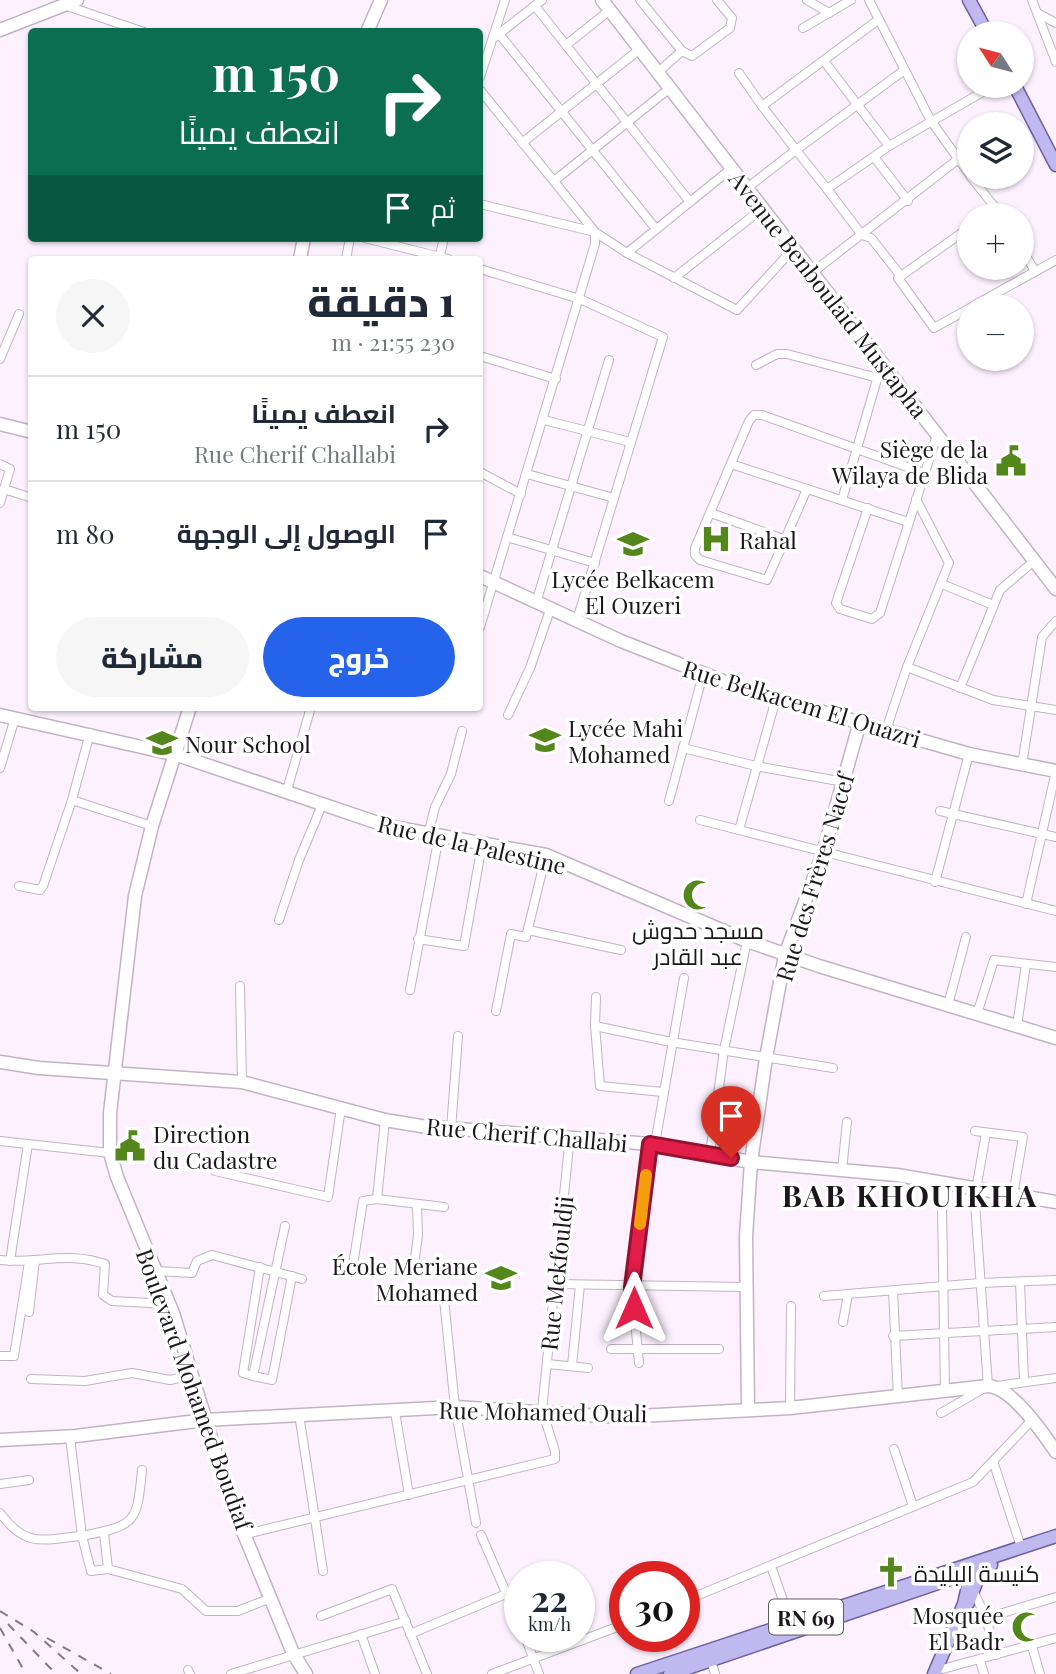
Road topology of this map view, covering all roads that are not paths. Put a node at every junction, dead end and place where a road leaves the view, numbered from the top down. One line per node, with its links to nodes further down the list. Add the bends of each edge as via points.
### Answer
1 (77, 0): 12 (street)
2 (381, 0): 23 (street)
3 (505, 0): 26 (street)
4 (542, 0): 14 (street)
5 (640, 0): 29 (street)
6 (717, 0): 29 (street, via 732,18 729,30 694,56)
7 (807, 0): 15 (street)
8 (851, 0): 15 (street)
9 (869, 0): 18 (street)
10 (969, 0): 19 (main road)
11 (1032, 0): 16 (street)
12 (64, 5): 21 (street); 22 (street)
13 (606, 5): 27 (street); 28 (street, Avenue Benboulaid Mustapha)
14 (535, 6): 26 (street); 27 (street)
15 (829, 13): 24 (street)
16 (1039, 14): 20 (street); 31 (street)
17 (0, 19): 21 (street)
18 (878, 20): 30 (street); 33 (street)
19 (980, 21)
20 (1056, 23)
21 (14, 25): 25 (street)
22 (132, 28)
23 (369, 28)
24 (803, 28)
25 (0, 30)
26 (496, 36): 32 (street); 43 (street)
27 (566, 45): 36 (street)
28 (640, 49): 34 (street, Avenue Benboulaid Mustapha); 36 (street)
29 (682, 51): 34 (street)
30 (824, 61): 41 (street); 42 (street)
31 (1056, 62)
32 (483, 69)
33 (903, 71): 41 (street); 44 (street)
34 (657, 73): 37 (street, Avenue Benboulaid Mustapha)
35 (739, 73): 42 (street)
36 (596, 83): 43 (street); 45 (street)
37 (670, 88): 45 (street); 53 (street, Avenue Benboulaid Mustapha)
38 (483, 94): 46 (street)
39 (972, 98): 44 (street)
40 (1021, 98): 52 (main road)
41 (858, 105): 47 (street); 49 (street)
42 (762, 106): 49 (street)
43 (561, 110): 46 (street); 48 (street)
44 (931, 121): 47 (street); 51 (street)
45 (628, 122): 48 (street); 59 (street)
46 (523, 143): 54 (street)
47 (889, 146): 50 (street)
48 (593, 150): 54 (street); 63 (street)
49 (796, 150): 55 (street); 56 (street)
50 (874, 157): 56 (street); 58 (street)
51 (957, 160): 58 (street)
52 (1056, 165)
53 (732, 168): 55 (street, Avenue Benboulaid Mustapha); 59 (street)
54 (554, 181): 64 (street)
55 (747, 188): 62 (street, Avenue Benboulaid Mustapha)
56 (827, 189): 65 (street)
57 (980, 189): 60 (street)
58 (908, 201): 65 (street)
59 (690, 202): 63 (street)
60 (992, 203)
61 (483, 205): 64 (street)
62 (762, 208): 68 (street, Avenue Benboulaid Mustapha); 76 (street)
63 (656, 229): 69 (street)
64 (595, 232): 69 (street); 78 (street)
65 (862, 235): 74 (street); 75 (street, via 871,238)
66 (957, 236): 75 (street)
67 (380, 242): 70 (street)
68 (794, 248): 74 (street, Avenue Benboulaid Mustapha); 76 (street, via 737,310)
69 (627, 253): 76 (street)
70 (434, 256)
71 (1056, 260): 73 (street)
72 (483, 270): 78 (street)
73 (1035, 271): 77 (street)
74 (813, 272): 84 (street, Avenue Benboulaid Mustapha)
75 (901, 276): 80 (street, via 906,294 934,328)
76 (674, 278)
77 (994, 294)
78 (580, 299): 87 (street); 93 (street, via 663,337)
79 (19, 314): 82 (street)
80 (957, 315)
81 (483, 357): 87 (street)
82 (0, 359)
83 (609, 360): 91 (street)
84 (882, 362): 86 (street); 92 (street, Avenue Benboulaid Mustapha)
85 (756, 365): 86 (street, via 787,354)
86 (878, 378): 94 (street)
87 (556, 379): 88 (street)
88 (544, 420): 91 (street); 99 (street)
89 (0, 424): 90 (street)
90 (28, 431)
91 (587, 431): 93 (street); 100 (street)
92 (937, 435): 97 (street); 115 (street, Avenue Benboulaid Mustapha)
93 (630, 442): 105 (street)
94 (858, 449): 96 (street, via 758,414 748,421); 97 (street); 107 (street)
95 (0, 464): 101 (street, via 10,469)
96 (731, 464): 102 (street); 110 (street)
97 (924, 473): 106 (street)
98 (483, 474): 103 (street)
99 (527, 474): 100 (street); 103 (street)
100 (572, 486): 105 (street); 114 (street)
101 (4, 489): 104 (street); 108 (street)
102 (807, 489): 107 (street); 113 (street)
103 (521, 494): 112 (street)
104 (28, 497)
105 (614, 498): 116 (street)
106 (916, 499): 111 (street); 119 (street, via 948,558)
107 (842, 500): 109 (street)
108 (0, 503)
109 (868, 509): 111 (street); 111 (street, via 837,600 840,609 872,619 879,615)
110 (710, 513): 113 (street); 113 (street, via 695,551 701,560 765,581)
111 (908, 522)
112 (507, 537): 114 (street); 118 (street)
113 (786, 540)
114 (554, 551): 116 (street); 121 (street)
115 (1034, 561): 120 (street, Avenue Benboulaid Mustapha); 122 (street, via 1005,582)
116 (595, 563): 125 (street)
117 (483, 578): 118 (street, Rue Belkacem El Ouazri)
118 (492, 583): 121 (street, Rue Belkacem El Ouazri); 124 (street)
119 (942, 584): 122 (street); 127 (street)
120 (1056, 589)
121 (536, 603): 123 (street, Rue Belkacem El Ouazri)
122 (993, 605): 129 (street)
123 (550, 610): 125 (street, Rue Belkacem El Ouazri); 136 (street)
124 (483, 616)
125 (577, 620): 128 (street, Rue Belkacem El Ouazri)
126 (1056, 621): 131 (street, via 1042,637)
127 (907, 667): 129 (street); 139 (street)
128 (703, 674): 130 (street, Rue Belkacem El Ouazri); 142 (street)
129 (960, 688): 131 (street)
130 (776, 699): 138 (street, Rue Belkacem El Ouazri); 146 (street)
131 (1030, 707): 132 (street); 145 (street)
132 (1056, 710)
133 (189, 711): 144 (street, Boulevard Mohamed Boudiaf)
134 (310, 711): 150 (street)
135 (0, 715): 137 (street, Rue de la Palestine)
136 (508, 716)
137 (15, 718): 141 (street, Rue de la Palestine); 147 (street)
138 (860, 722): 139 (street, Rue Belkacem El Ouazri); 149 (street, Rue des Frères Nacef)
139 (886, 730): 143 (street, Rue Belkacem El Ouazri)
140 (462, 731): 160 (street, via 451,774 435,807)
141 (90, 733): 144 (street, Rue de la Palestine); 151 (street)
142 (684, 748): 146 (street); 152 (street)
143 (968, 754): 145 (street, Rue Belkacem El Ouazri); 155 (street)
144 (177, 755): 150 (street, Rue de la Palestine); 157 (street, Boulevard Mohamed Boudiaf)
145 (1022, 765): 148 (street, Rue Belkacem El Ouazri)
146 (756, 766): 149 (street); 158 (street)
147 (0, 768)
148 (1056, 771): 159 (street)
149 (844, 782): 163 (street, Rue des Frères Nacef)
150 (287, 790): 153 (street, Rue de la Palestine)
151 (72, 800): 157 (street); 166 (street, via 43,888)
152 (669, 801)
153 (322, 805): 160 (street, Rue de la Palestine); 169 (street)
154 (940, 811): 155 (street)
155 (952, 813): 159 (street); 165 (street)
156 (700, 820): 158 (street)
157 (152, 826): 194 (street, Boulevard Mohamed Boudiaf, via 135,896)
158 (739, 830): 163 (street)
159 (1043, 834): 161 (street); 167 (street)
160 (434, 836): 162 (street, Rue de la Palestine); 172 (street)
161 (1056, 837)
162 (482, 845): 164 (street, Rue de la Palestine); 172 (street, via 464,946)
163 (823, 853): 165 (street); 175 (street, Rue des Frères Nacef)
164 (546, 855): 170 (street); 173 (street, Rue de la Palestine)
165 (935, 882): 167 (street)
166 (19, 886)
167 (1026, 904): 168 (street)
168 (1056, 911)
169 (279, 920)
170 (528, 930): 174 (street); 183 (street, via 526,937 510,934)
171 (966, 937): 182 (street)
172 (418, 939): 180 (street)
173 (747, 941): 175 (street, Rue de la Palestine); 190 (street)
174 (621, 950)
175 (785, 954): 182 (street, Rue de la Palestine); 191 (street, Rue des Frères Nacef)
176 (1026, 964): 177 (street); 184 (street, via 994,960); 186 (street)
177 (1056, 967)
178 (684, 978): 189 (street)
179 (240, 986): 195 (street)
180 (410, 990)
181 (596, 997): 185 (street)
182 (948, 1005): 184 (street, Rue de la Palestine)
183 (496, 1011)
184 (977, 1014): 186 (street, Rue de la Palestine)
185 (595, 1026): 189 (street); 196 (street, via 600,1086)
186 (1017, 1026): 188 (street, Rue de la Palestine)
187 (458, 1036): 200 (street)
188 (1056, 1038)
189 (671, 1042): 190 (street); 196 (street)
190 (724, 1050): 191 (street); 208 (street)
191 (766, 1058): 193 (street); 209 (street, Rue des Frères Nacef)
192 (0, 1062): 194 (street, Rue Cherif Challabi)
193 (833, 1068)
194 (116, 1072): 195 (street, Rue Cherif Challabi); 207 (street, Boulevard Mohamed Boudiaf)
195 (242, 1082): 197 (street, Rue Cherif Challabi)
196 (663, 1092): 206 (street)
197 (341, 1108): 198 (street, Rue Cherif Challabi); 211 (street, via 328,1197)
198 (386, 1120): 200 (street, Rue Cherif Challabi); 215 (street)
199 (847, 1122): 210 (street)
200 (451, 1129): 203 (street, Rue Cherif Challabi)
201 (975, 1131): 202 (street)
202 (986, 1133): 213 (street); 214 (street, via 1023,1138)
203 (570, 1136): 206 (street, Rue Cherif Challabi); 233 (street, Rue Mekfouldji)
204 (0, 1141): 205 (street)
205 (27, 1144): 207 (street); 221 (street)
206 (652, 1144): 208 (street, Rue Cherif Challabi); 235 (street)
207 (110, 1153): 226 (street, Boulevard Mohamed Boudiaf)
208 (710, 1154): 209 (street, Rue Cherif Challabi)
209 (751, 1162): 210 (street, Rue Cherif Challabi); 236 (street, Rue des Frères Nacef)
210 (842, 1170): 212 (street, Rue Cherif Challabi)
211 (215, 1171)
212 (944, 1183): 213 (street, Rue Cherif Challabi); 237 (street)
213 (975, 1190): 214 (street, Rue Cherif Challabi); 232 (street)
214 (1013, 1195): 216 (street, Rue Cherif Challabi)
215 (377, 1199): 217 (street); 225 (street, via 363,1201 353,1265)
216 (1056, 1202)
217 (417, 1206): 218 (street); 223 (street)
218 (444, 1208)
219 (285, 1226): 227 (street)
220 (0, 1260): 221 (street)
221 (10, 1261): 222 (street)
222 (32, 1261): 242 (street, via 45,1257 91,1259 105,1264 103,1295 112,1301); 244 (street); 254 (street, via 14,1356)
223 (414, 1266)
224 (260, 1267): 226 (street, via 212,1255 197,1261 192,1273); 227 (street); 260 (street, via 243,1373)
225 (373, 1270)
226 (156, 1271): 242 (street, Boulevard Mohamed Boudiaf)
227 (273, 1271): 228 (street); 260 (street)
228 (292, 1276): 229 (street); 260 (street, via 272,1380)
229 (302, 1279)
230 (1056, 1280): 231 (street)
231 (1020, 1282): 232 (street); 247 (street)
232 (980, 1283): 237 (street); 248 (street)
233 (556, 1284): 234 (street); 256 (street, Rue Mekfouldji)
234 (580, 1285): 235 (street); 257 (street)
235 (632, 1287): 236 (street); 251 (street)
236 (744, 1287): 269 (street, Rue des Frères Nacef)
237 (944, 1287): 238 (street); 249 (street)
238 (893, 1290): 239 (street); 250 (street)
239 (848, 1294): 240 (street); 245 (street)
240 (824, 1296)
241 (444, 1299): 267 (street)
242 (169, 1304): 259 (street, Boulevard Mohamed Boudiaf)
243 (791, 1306): 268 (street)
244 (29, 1312)
245 (844, 1322)
246 (1056, 1327): 247 (street)
247 (1022, 1329): 248 (street); 263 (street)
248 (984, 1331): 249 (street); 264 (street)
249 (946, 1333): 250 (street); 265 (street)
250 (894, 1336): 266 (street)
251 (638, 1348): 252 (street); 253 (street); 255 (street)
252 (611, 1349)
253 (719, 1349)
254 (0, 1356)
255 (639, 1363)
256 (547, 1364): 257 (street); 270 (street, Rue Mekfouldji)
257 (572, 1366): 258 (street)
258 (588, 1368)
259 (192, 1376): 262 (street, via 170,1380 132,1373 85,1381); 275 (street, Boulevard Mohamed Boudiaf)
260 (253, 1376)
261 (1056, 1378): 263 (street)
262 (31, 1379)
263 (1024, 1381): 264 (street)
264 (992, 1386): 265 (street, Rue Mohamed Ouali); 272 (street); 274 (street)
265 (945, 1391): 266 (street, Rue Mohamed Ouali)
266 (898, 1398): 268 (street, Rue Mohamed Ouali)
267 (455, 1407): 270 (street, Rue Mohamed Ouali); 271 (street, Rue Mohamed Ouali); 283 (street)
268 (790, 1408): 269 (street, Rue Mohamed Ouali)
269 (748, 1409): 270 (street, Rue Mohamed Ouali, via 619,1417)
270 (542, 1410): 283 (street, via 555,1459)
271 (395, 1412): 273 (street, Rue Mohamed Ouali); 285 (street)
272 (941, 1413)
273 (299, 1414): 275 (street, Rue Mohamed Ouali); 288 (street)
274 (1033, 1419): 279 (street); 280 (street)
275 (205, 1420): 276 (street, Rue Mohamed Ouali); 291 (street, Boulevard Mohamed Boudiaf, via 230,1500)
276 (70, 1437): 277 (street, Rue Mohamed Ouali); 293 (street)
277 (0, 1440)
278 (894, 1449): 286 (street)
279 (1056, 1452)
280 (993, 1461): 286 (street, via 973,1482); 296 (street)
281 (142, 1470): 290 (street, via 139,1507 122,1527)
282 (29, 1480): 284 (street)
283 (468, 1481): 285 (street); 289 (street)
284 (0, 1484)
285 (409, 1494): 288 (street)
286 (913, 1506): 298 (street)
287 (0, 1513): 293 (street, via 11,1528 31,1540)
288 (313, 1516): 291 (street); 300 (street)
289 (476, 1523)
290 (104, 1533): 293 (street); 299 (street)
291 (246, 1534): 308 (street, Boulevard Mohamed Boudiaf)
292 (481, 1535): 303 (street)
293 (82, 1536): 299 (street, via 91,1571)
294 (1056, 1536): 296 (main road)
295 (1056, 1545): 297 (main road)
296 (1021, 1547): 297 (main road)
297 (979, 1565): 301 (main road); 304 (main road); 313 (main road, RN 69)
298 (771, 1566): 306 (street); 313 (street)
299 (108, 1569): 308 (street, via 182,1589 206,1611 238,1611)
300 (323, 1571)
301 (969, 1575): 302 (main road, RN 69); 304 (main road)
302 (952, 1580): 304 (main road); 322 (main road, RN 69)
303 (504, 1589)
304 (971, 1593): 310 (street); 311 (main road)
305 (504, 1595): 316 (street)
306 (700, 1595)
307 (1056, 1597): 310 (street)
308 (271, 1598): 320 (street, Boulevard Mohamed Boudiaf)
309 (321, 1616): 312 (street, via 392,1589)
310 (986, 1618): 311 (street); 321 (street)
311 (956, 1619): 326 (main road)
312 (406, 1621): 315 (street); 316 (street)
313 (790, 1623): 322 (main road, RN 69)
314 (609, 1630): 323 (street)
315 (361, 1634): 320 (street); 330 (street)
316 (410, 1634): 331 (street)
317 (1056, 1638): 318 (street)
318 (1032, 1646): 321 (street); 338 (street)
319 (532, 1652): 323 (street)
320 (294, 1655): 325 (street); 328 (street); 329 (street)
321 (996, 1655): 324 (street)
322 (709, 1656): 334 (main road, RN 69); 335 (main road, RN 69); 336 (street)
323 (535, 1659): 332 (street); 333 (street)
324 (980, 1661): 326 (street); 337 (street)
325 (249, 1671): 327 (street)
326 (935, 1673)
327 (231, 1674)
328 (298, 1674)
329 (306, 1674)
330 (375, 1674)
331 (427, 1674)
332 (492, 1674)
333 (539, 1674)
334 (637, 1674)
335 (670, 1674)
336 (715, 1674)
337 (984, 1674)
338 (1040, 1674)

